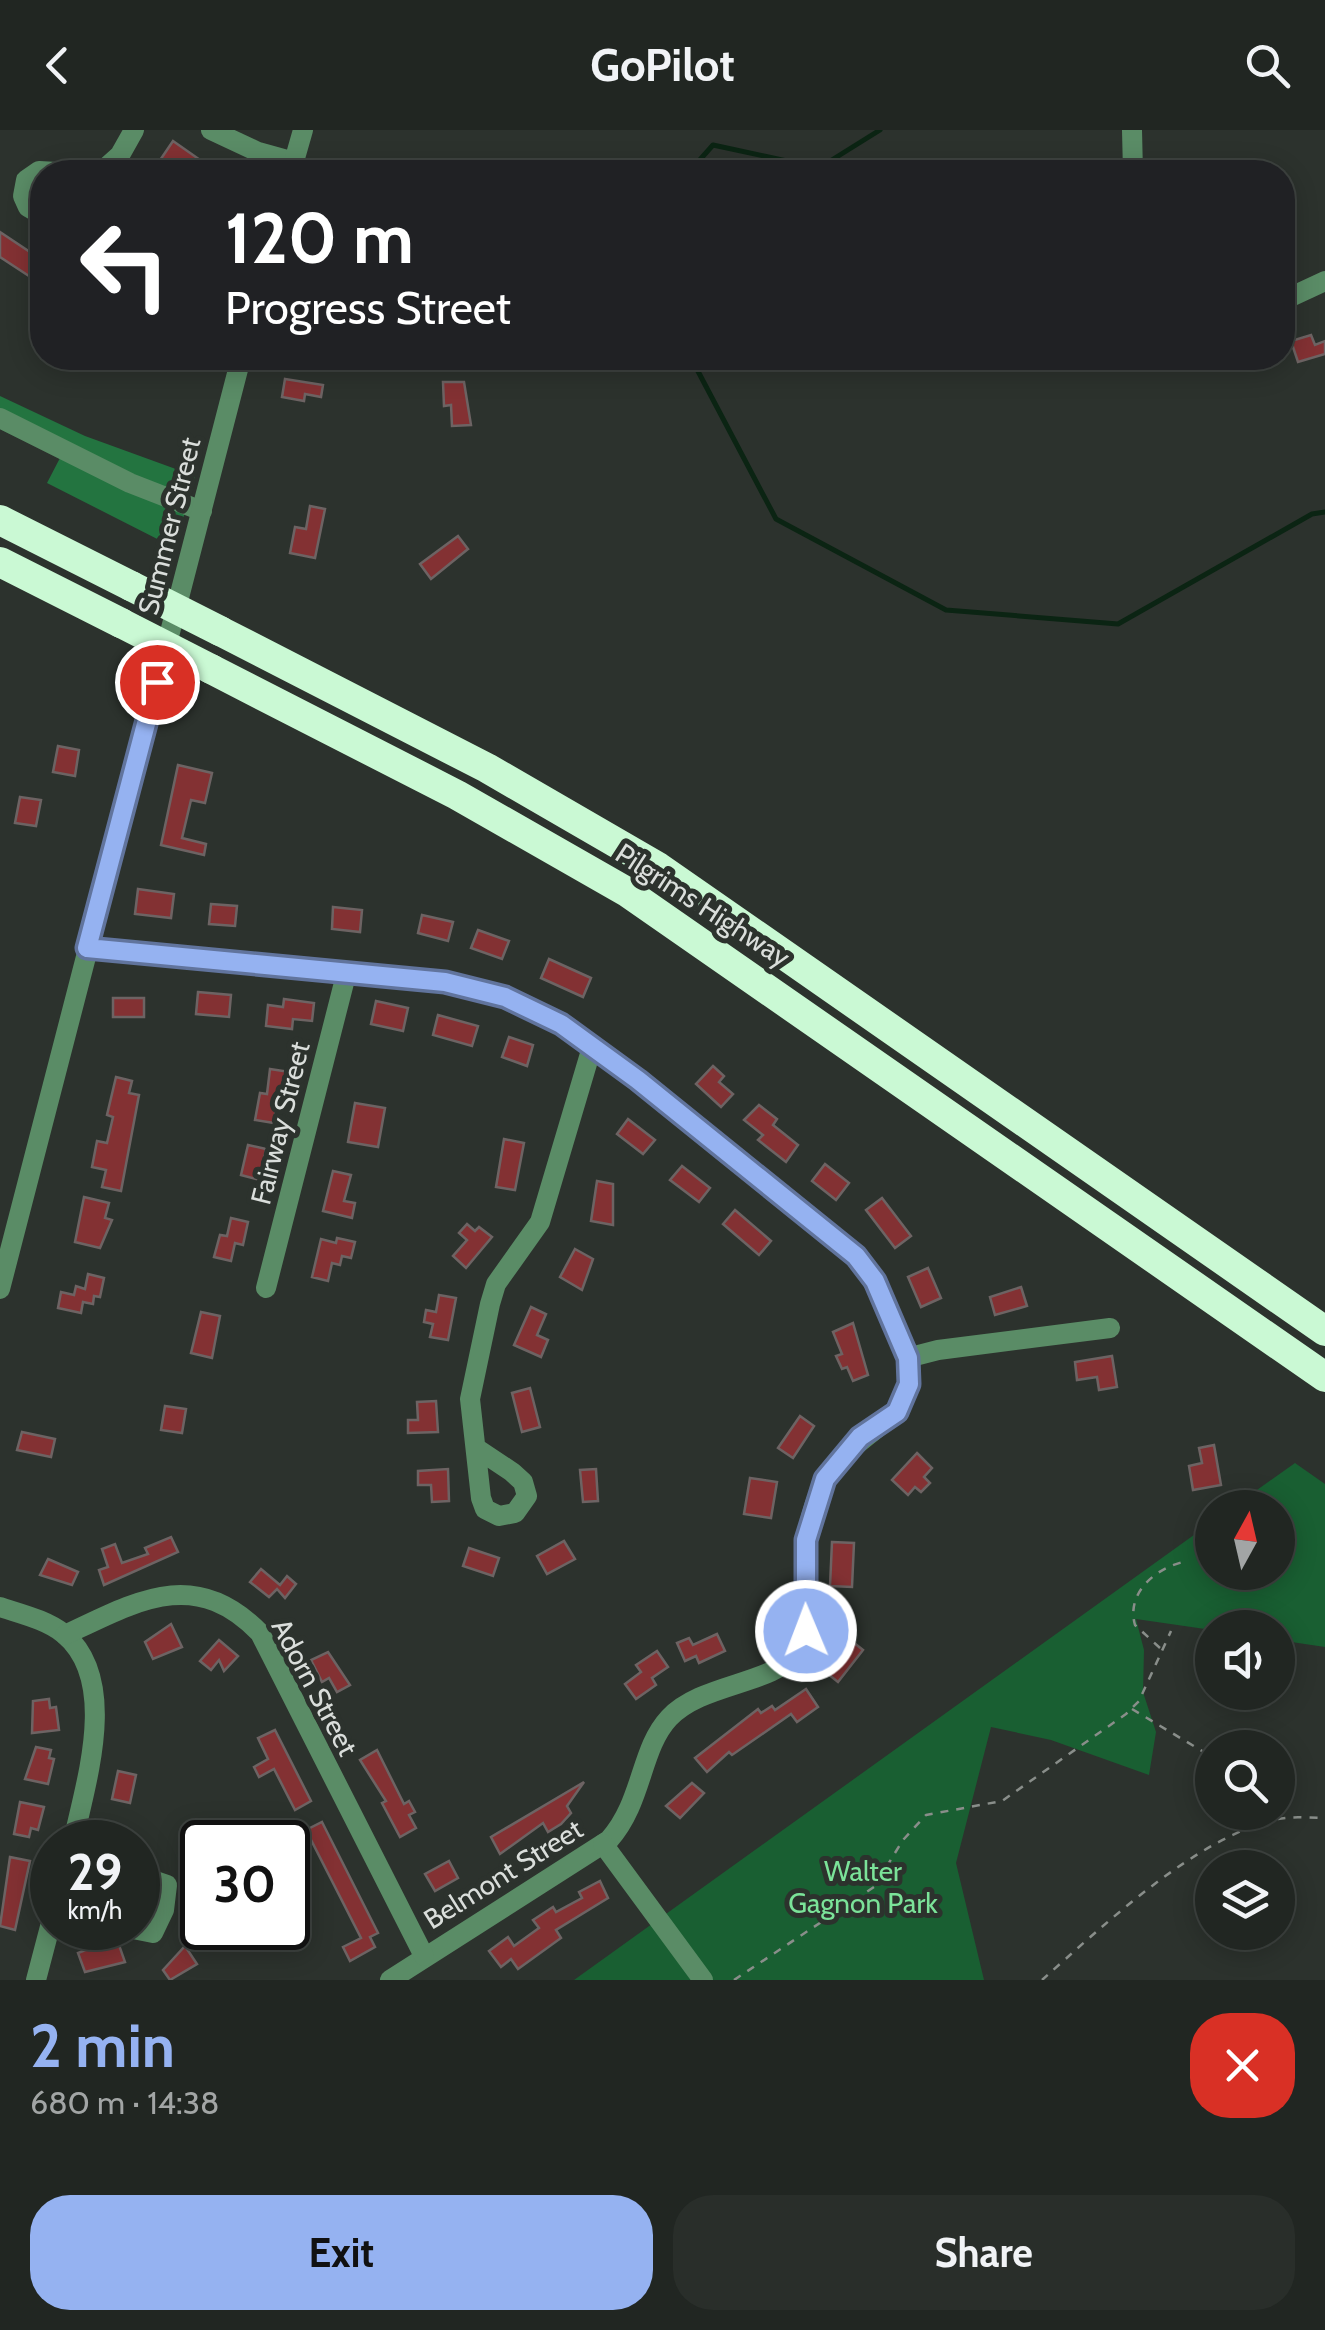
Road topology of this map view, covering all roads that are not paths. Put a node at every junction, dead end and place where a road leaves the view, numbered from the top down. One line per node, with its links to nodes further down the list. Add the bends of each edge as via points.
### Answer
1 (134, 130): 5 (street)
2 (211, 130): 6 (street)
3 (303, 130): 7 (street)
4 (1132, 130): 8 (street)
5 (114, 160)
6 (277, 160)
7 (294, 160)
8 (1133, 160)
9 (30, 177): 10 (street, via 23,196)
10 (30, 209)
11 (1325, 281): 12 (street)
12 (1295, 295)
13 (238, 370): 15 (street, Summer Street)
14 (0, 418): 15 (street)
15 (202, 512): 18 (street, Summer Street)
16 (0, 520): 24 (highway, Pilgrims Highway, bridge, via 487,768 658,868)
17 (0, 562): 26 (highway, Pilgrims Highway, bridge, via 457,795 639,900)
18 (87, 948): 19 (street); 21 (street, Summer Street)
19 (347, 971): 20 (street, via 470,986 561,1024); 22 (street, Fairway Street)
20 (592, 1047): 25 (street, via 856,1256 875,1281); 27 (street, via 540,1222 496,1284 490,1304 472,1382)
21 (0, 1288)
22 (266, 1288)
23 (1110, 1328): 25 (street)
24 (1325, 1331)
25 (908, 1358): 31 (street, Belmont Street, via 907,1398 840,1456 814,1506 806,1540 806,1631 797,1652 785,1664 711,1690 672,1714 658,1734 632,1808)
26 (1325, 1377)
27 (476, 1448)
28 (0, 1607): 29 (street)
29 (65, 1634): 30 (street, via 90,1682 96,1725); 35 (street, Adorn Street, via 161,1596 216,1598 240,1612 260,1633)
30 (77, 1820)
31 (603, 1844): 35 (street, Belmont Street); 38 (street)
32 (160, 1883): 33 (street, via 167,1885)
33 (160, 1920)
34 (44, 1950): 36 (street)
35 (424, 1956): 37 (street, Belmont Street)
36 (36, 1980)
37 (390, 1980)
38 (703, 1980)

